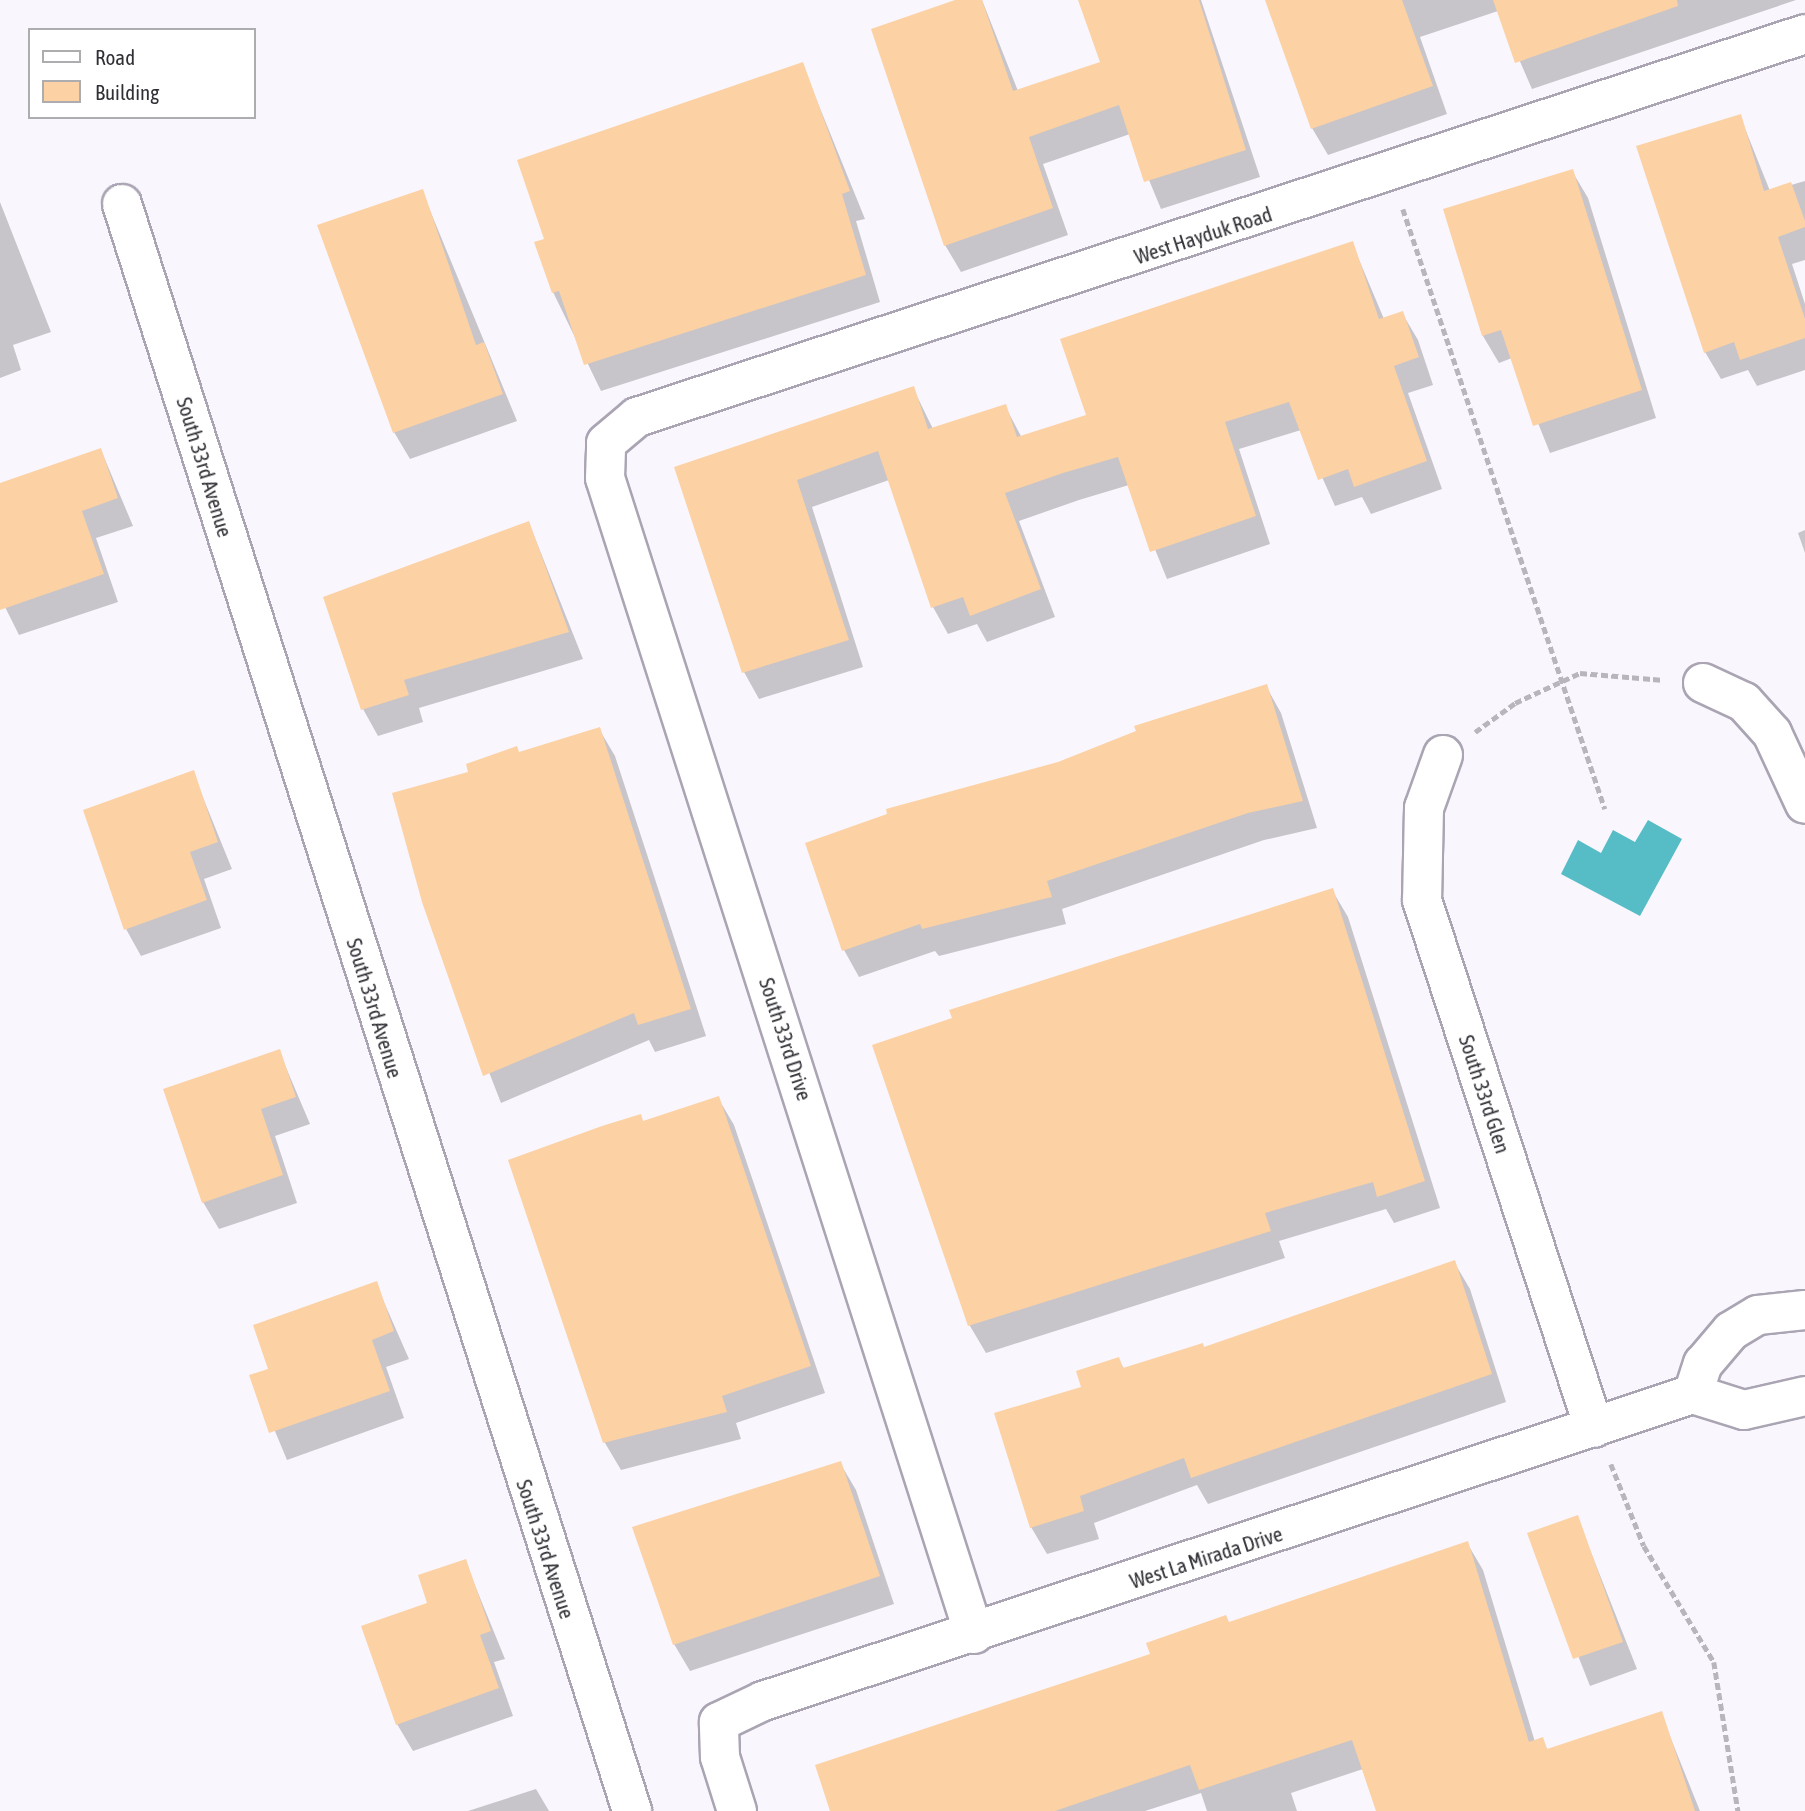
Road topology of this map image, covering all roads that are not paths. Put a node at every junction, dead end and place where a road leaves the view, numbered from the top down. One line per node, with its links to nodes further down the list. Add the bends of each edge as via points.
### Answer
1 (1805, 34): 3 (street, West Hayduk Road, via 637,418)
2 (122, 204): 12 (street, South 33rd Avenue)
3 (606, 443): 11 (street, South 33rd Drive, via 604,478)
4 (1703, 683): 6 (street, via 1744,702 1772,733)
5 (1443, 755): 10 (street, South 33rd Glen, via 1424,808 1422,900)
6 (1805, 804)
7 (1805, 1310): 8 (street, via 1758,1315 1731,1331 1703,1364)
8 (1693, 1394): 9 (street, via 1744,1410); 10 (street, West La Mirada Drive)
9 (1805, 1396)
10 (1594, 1428): 11 (street, West La Mirada Drive)
11 (974, 1634): 13 (street, West La Mirada Drive, via 763,1701 719,1722 720,1757)
12 (632, 1811)
13 (737, 1811)

